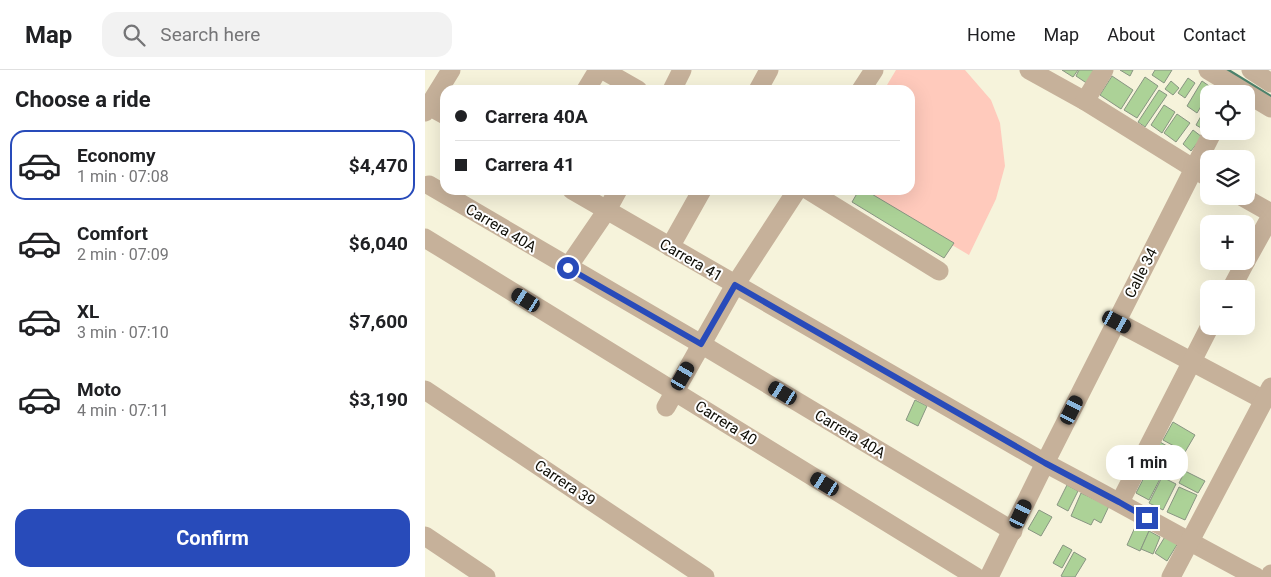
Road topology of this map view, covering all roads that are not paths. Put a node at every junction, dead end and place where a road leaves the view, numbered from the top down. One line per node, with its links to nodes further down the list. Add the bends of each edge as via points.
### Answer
1 (451, 70): 12 (street)
2 (598, 70): 13 (street)
3 (603, 70): 14 (street)
4 (682, 70): 15 (street)
5 (769, 70): 16 (street)
6 (874, 70): 17 (street)
7 (1029, 70): 21 (street)
8 (1104, 70): 21 (street)
9 (1209, 70): 18 (street)
10 (1251, 70): 11 (street)
11 (1271, 83)
12 (442, 85)
13 (589, 85)
14 (629, 85)
15 (674, 85)
16 (760, 85)
17 (864, 85)
18 (1228, 85)
19 (440, 88): 23 (street)
20 (1255, 100): 22 (street)
21 (1085, 101): 25 (street)
22 (1271, 108)
23 (427, 109): 24 (street)
24 (440, 113)
25 (1200, 173)
26 (1200, 176): 44 (street, Calle 34)
27 (429, 185): 28 (street, Carrera 40A)
28 (440, 192)
29 (446, 195): 41 (street, Carrera 40A)
30 (581, 195): 36 (street, Carrera 41)
31 (615, 195): 36 (street)
32 (698, 195): 40 (street)
33 (794, 195): 43 (street)
34 (816, 195): 42 (street)
35 (1255, 205): 37 (street)
36 (607, 210): 40 (street, Carrera 41); 41 (street)
37 (1271, 215): 39 (street)
38 (425, 238): 50 (street, Carrera 40)
39 (1255, 244)
40 (670, 247): 43 (street, Carrera 41)
41 (568, 268): 46 (street, Carrera 40A)
42 (939, 271)
43 (735, 285): 46 (street); 51 (street, Carrera 41)
44 (1117, 322): 47 (street); 51 (street, Calle 34)
45 (1205, 335): 47 (street)
46 (701, 344): 50 (street); 53 (street, Carrera 40A)
47 (1191, 360): 49 (street); 52 (street)
48 (425, 390): 57 (street, Carrera 39)
49 (1268, 393): 55 (street)
50 (670, 400): 58 (street, Carrera 40)
51 (1045, 463): 52 (street, Carrera 41); 53 (street, Calle 34)
52 (1119, 502): 55 (street, Carrera 41)
53 (1013, 531): 59 (street, Calle 34)
54 (425, 536): 56 (street)
55 (1189, 542): 60 (street); 61 (street, Carrera 41)
56 (486, 577)
57 (705, 577)
58 (976, 577)
59 (989, 577)
60 (1171, 577)
61 (1256, 577)

